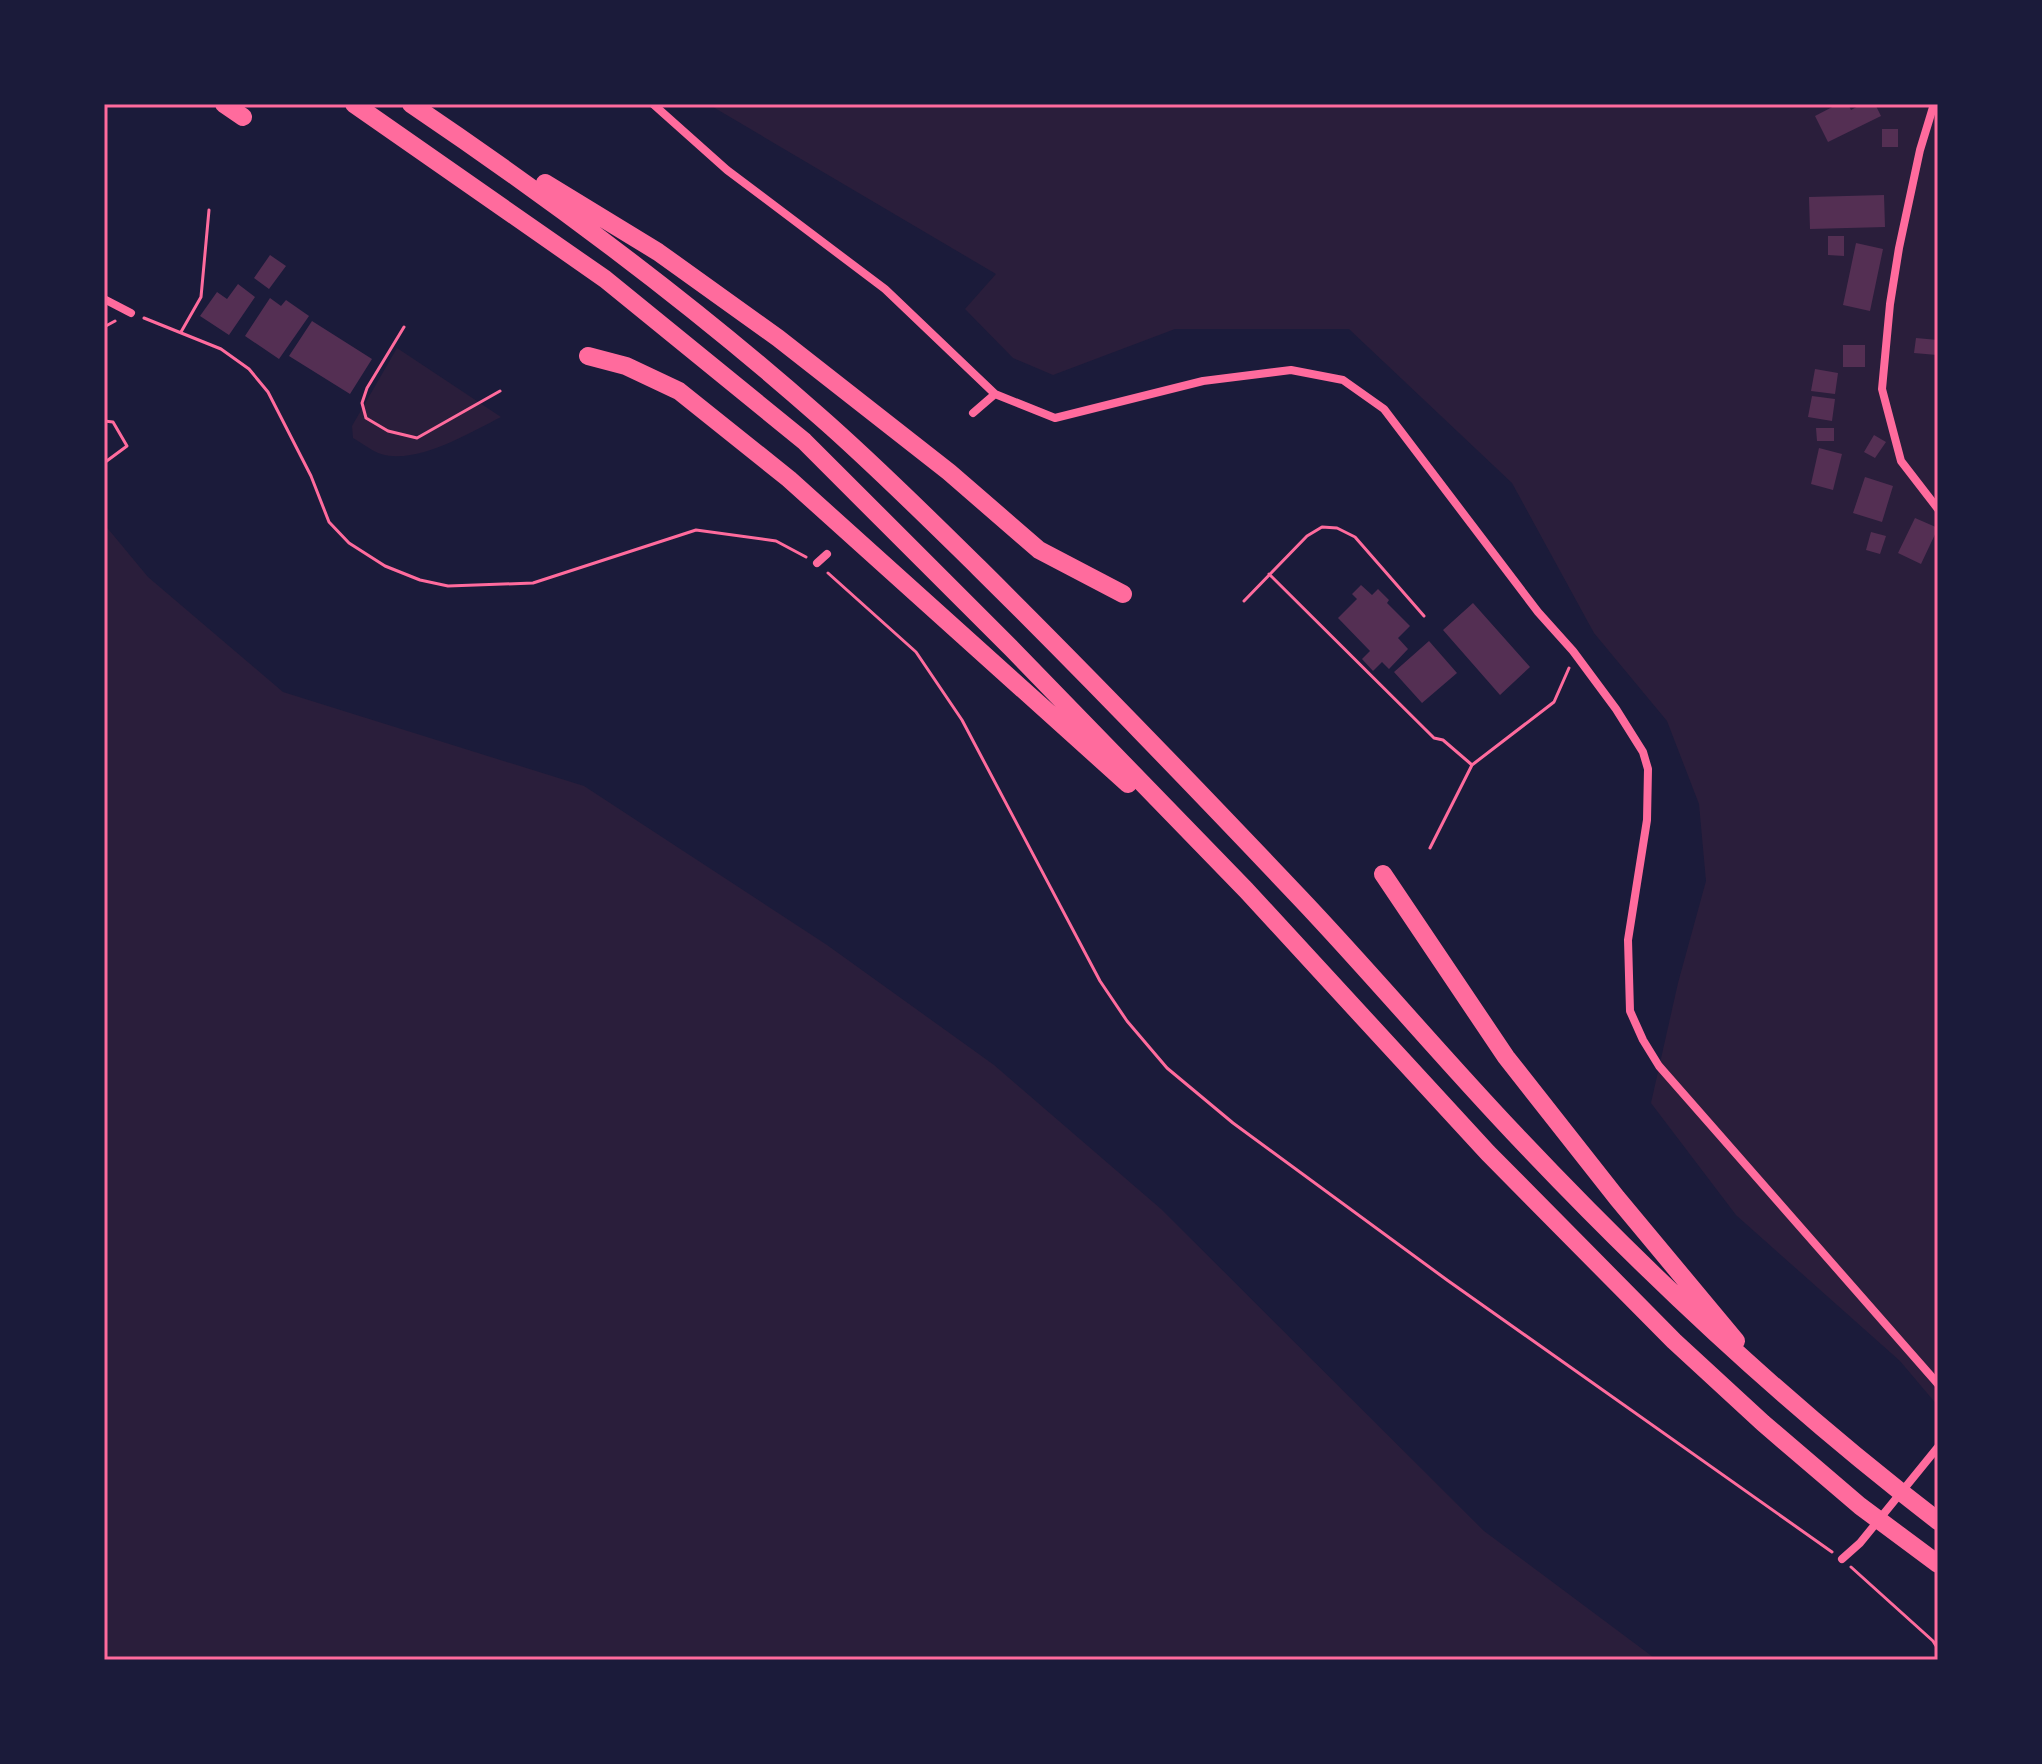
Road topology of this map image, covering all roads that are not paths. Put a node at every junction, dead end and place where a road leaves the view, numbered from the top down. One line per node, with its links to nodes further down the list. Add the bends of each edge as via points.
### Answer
1 (224, 104): 6 (highway)
2 (354, 104): 17 (highway, via 605,279 804,441)
3 (413, 104): 15 (highway, via 658,252 790,347 1039,550); 19 (highway, via 523,180 726,336 899,490 1197,789 1592,1214)
4 (653, 104): 10 (street, via 727,170 885,289)
5 (1934, 104): 12 (street, via 1899,248 1882,389 1901,461)
6 (243, 117)
7 (104, 299): 8 (street)
8 (131, 313)
9 (588, 356): 17 (highway, via 626,366 679,391 789,479)
10 (995, 394): 11 (street); 18 (street, via 1055,418 1203,381 1291,370 1343,380 1384,409 1574,653 1643,752 1647,820 1628,940 1630,1011 1643,1040 1659,1066)
11 (973, 413)
12 (1938, 509)
13 (827, 554): 14 (street)
14 (817, 563)
15 (1123, 594)
16 (1383, 874): 19 (highway, via 1506,1057)
17 (1246, 890): 23 (highway, via 1488,1153 1674,1341 1860,1506)
18 (1938, 1384)
19 (1784, 1397): 21 (highway)
20 (1938, 1447): 22 (street)
21 (1938, 1521)
22 (1842, 1559)
23 (1938, 1564)

